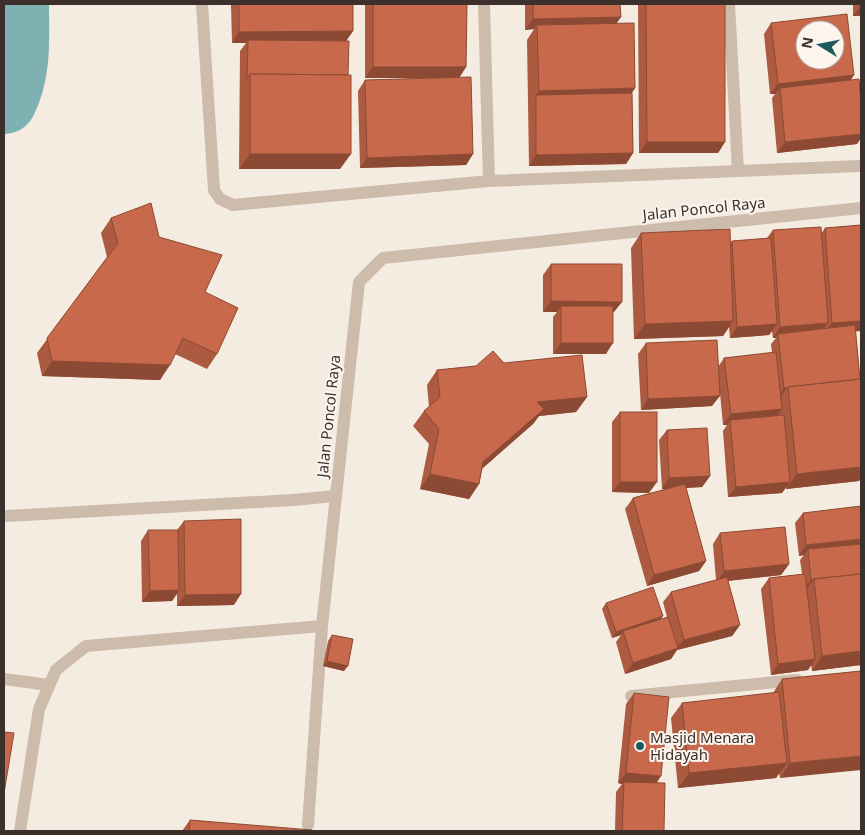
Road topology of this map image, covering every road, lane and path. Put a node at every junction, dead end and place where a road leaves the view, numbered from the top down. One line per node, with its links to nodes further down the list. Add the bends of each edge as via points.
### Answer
1 (202, 4): 6 (street, via 214,190 220,199 232,205)
2 (484, 4): 6 (street)
3 (729, 4): 5 (street)
4 (861, 166): 5 (street)
5 (738, 171): 6 (street)
6 (489, 181)
7 (861, 208): 8 (street, Jalan Poncol Raya, via 383,258 359,282)
8 (336, 496): 9 (street); 10 (street, Jalan Poncol Raya)
9 (7, 516)
10 (322, 626): 13 (street, via 86,646 56,670); 15 (street, Jalan Poncol Raya)
11 (813, 678): 14 (street)
12 (4, 679): 13 (street)
13 (49, 685): 16 (street, via 39,709)
14 (632, 696)
15 (308, 825)
16 (20, 831)

